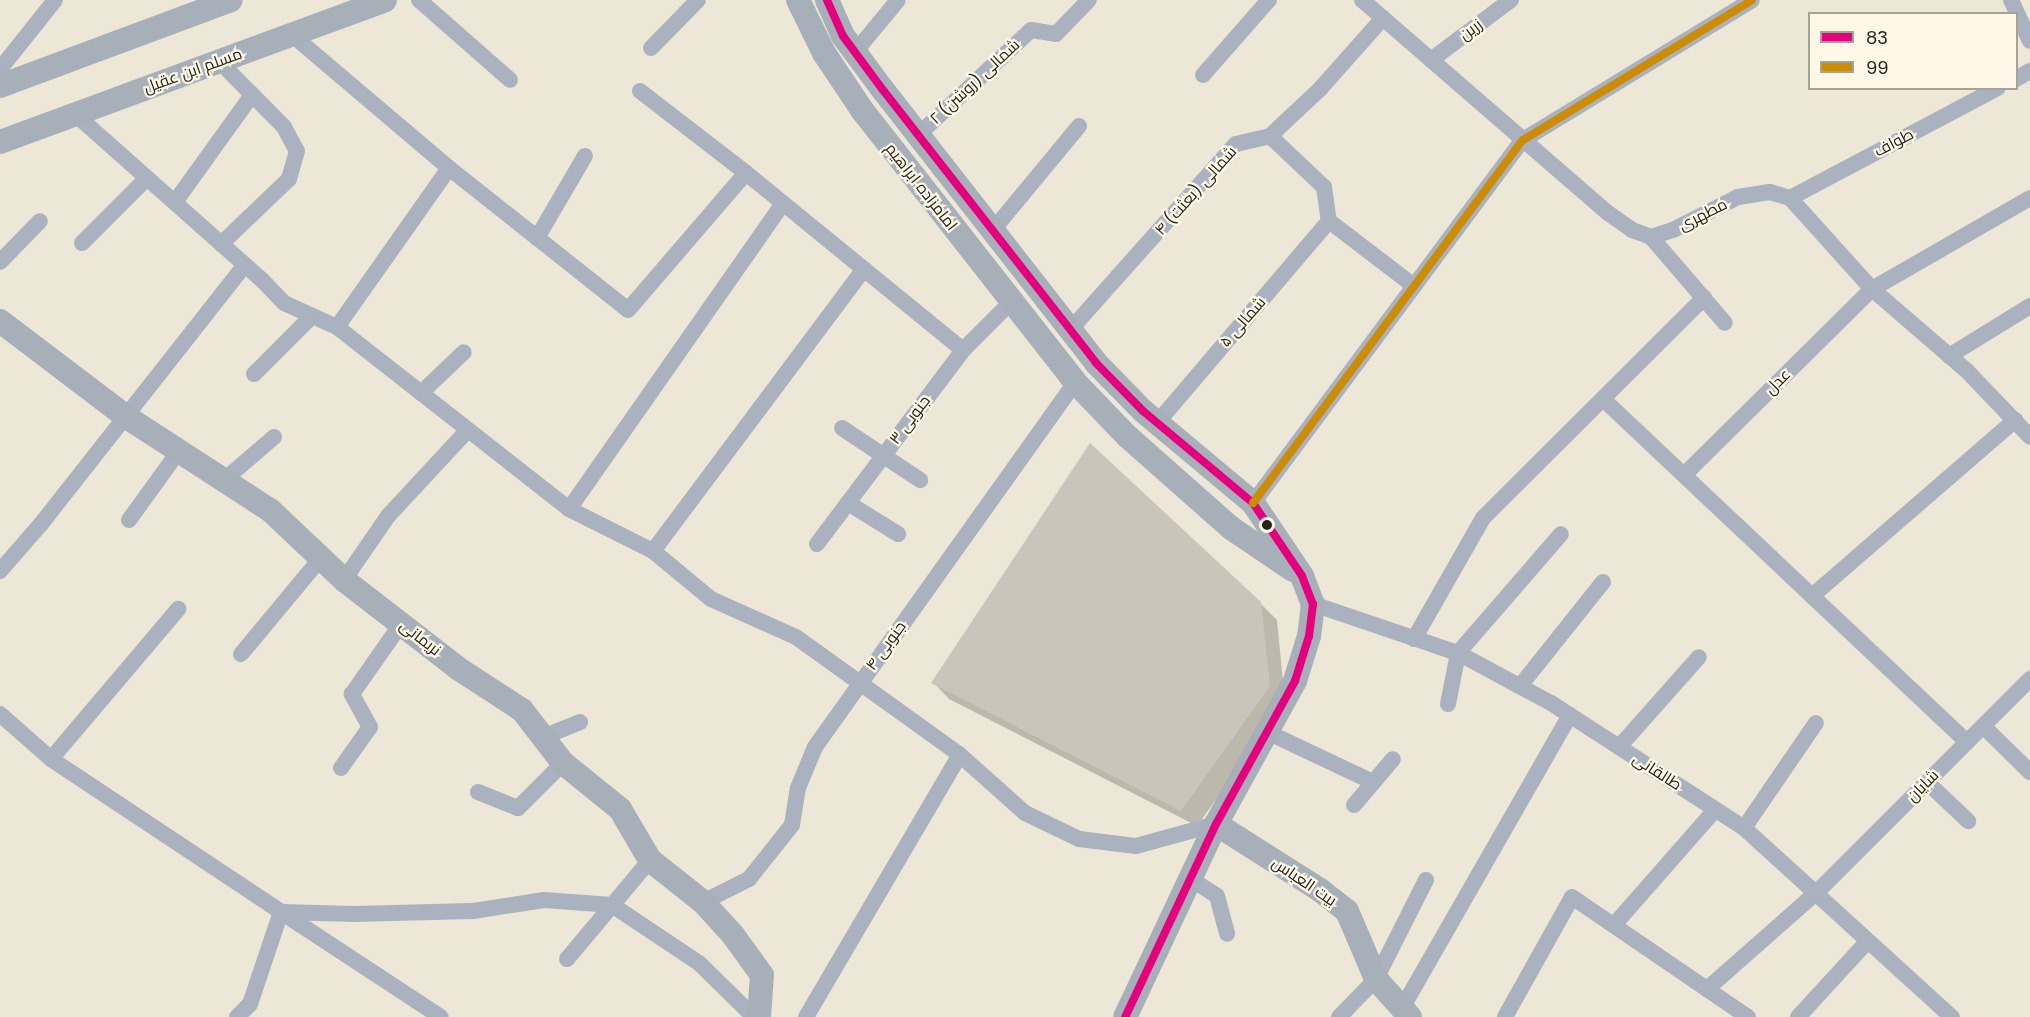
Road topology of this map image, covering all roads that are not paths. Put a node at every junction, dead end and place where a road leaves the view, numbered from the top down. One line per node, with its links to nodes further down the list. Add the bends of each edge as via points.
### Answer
1 (55, 0): 22 (street)
2 (231, 0): 25 (street)
3 (385, 0): 16 (street, مسلم ابن عقیل)
4 (419, 0): 24 (street)
5 (698, 0): 18 (street)
6 (798, 0): 56 (street, امامزاده ابراهیم, via 824,53 862,110)
7 (827, 0): 19 (street, امامزاده ابراهیم)
8 (898, 0): 19 (street)
9 (1089, 0): 31 (street, ۲ شمالی (روشن), via 1056,34 1030,30)
10 (1269, 0): 23 (street)
11 (1362, 0): 15 (street)
12 (1511, 0): 20 (street, زرین)
13 (1752, 0): 33 (street)
14 (2018, 15): 17 (street)
15 (1383, 18): 20 (street); 32 (street, ۴ شمالی (بعثت), via 1320,89)
16 (291, 34): 21 (street, مسلم ابن عقیل); 36 (street)
17 (2030, 41)
18 (651, 48)
19 (855, 52): 31 (street, امامزاده ابراهیم)
20 (1431, 60): 33 (street)
21 (219, 61): 28 (street); 29 (street, مسلم ابن عقیل)
22 (0, 69)
23 (1203, 75)
24 (510, 80)
25 (0, 86)
26 (1994, 90): 39 (street, طواف)
27 (640, 91): 37 (street)
28 (252, 95): 41 (street); 49 (street, via 284,127 297,151 289,179)
29 (75, 114): 34 (street, مسلم ابن عقیل); 38 (street)
30 (1079, 126): 45 (street)
31 (918, 135): 45 (street, امامزاده ابراهیم)
32 (1270, 136): 44 (street, via 1324,187); 62 (street, ۴ شمالی (بعثت), via 1236,144)
33 (1523, 140): 46 (street, via 1608,213 1632,230); 53 (street)
34 (0, 142)
35 (585, 156): 47 (street)
36 (449, 168): 47 (street); 61 (street)
37 (746, 173): 42 (street); 47 (street, via 628,310)
38 (147, 178): 41 (street); 48 (street)
39 (1790, 198): 46 (street, مطهری, via 1770,192 1738,197); 54 (street)
40 (2030, 198): 54 (street, عدل)
41 (175, 202): 49 (street)
42 (783, 203): 52 (street); 84 (street)
43 (40, 221): 50 (street)
44 (1329, 221): 53 (street); 72 (street, ۵ شمالی)
45 (993, 230): 62 (street, امامزاده ابراهیم)
46 (1651, 237): 55 (street)
47 (537, 238)
48 (82, 243)
49 (221, 244): 51 (street)
50 (0, 262)
51 (245, 265): 58 (street, via 284,303); 70 (street)
52 (864, 269): 63 (street); 89 (street)
53 (1414, 286): 83 (street)
54 (1872, 289): 65 (street); 79 (street, عدل)
55 (1704, 298): 60 (street); 69 (street)
56 (1011, 303): 63 (street, ۳ جنوبی); 67 (street, امامزاده ابراهیم)
57 (2030, 306): 65 (street)
58 (312, 316): 61 (street); 66 (street)
59 (0, 321): 70 (street, نریمانی)
60 (1725, 323)
61 (337, 327): 68 (street)
62 (1070, 330): 72 (street, امامزاده ابراهیم, via 1096,363)
63 (963, 350): 78 (street, ۳ جنوبی)
64 (464, 352): 68 (street)
65 (1949, 356): 71 (street)
66 (254, 374)
67 (1075, 382): 92 (street, امامزاده ابراهیم, via 1127,436 1231,528); 104 (street, ۴ جنوبی)
68 (421, 393): 74 (street)
69 (1603, 399): 79 (street); 99 (street, via 1483,518)
70 (125, 416): 77 (street, نریمانی); 91 (street)
71 (2015, 420): 76 (street); 95 (street)
72 (1157, 423): 83 (street, امامزاده ابراهیم)
73 (842, 428): 78 (street)
74 (468, 430): 84 (street); 93 (street, via 388,516)
75 (274, 437): 80 (street)
76 (2030, 437)
77 (179, 451): 80 (street, نریمانی); 85 (street)
78 (883, 456): 81 (street); 82 (street, ۳ جنوبی)
79 (1684, 475): 95 (street)
80 (224, 480): 90 (street, نریمانی, via 270,510)
81 (920, 480)
82 (848, 503): 86 (street); 88 (street, ۳ جنوبی)
83 (1253, 503): 92 (street, امامزاده ابراهیم)
84 (569, 509): 89 (street)
85 (129, 519)
86 (898, 534)
87 (1561, 534): 100 (street)
88 (817, 544)
89 (652, 551): 104 (street, via 711,599 796,637)
90 (321, 558): 93 (street, نریمانی); 101 (street)
91 (0, 571)
92 (1302, 576): 96 (street, امامزاده ابراهیم)
93 (344, 580): 98 (street, نریمانی)
94 (1603, 582): 105 (street)
95 (1812, 596): 114 (street)
96 (1313, 604): 99 (street, طالقانی); 112 (street, امامزاده ابراهیم, via 1309,636 1295,681)
97 (178, 609): 117 (street)
98 (401, 624): 113 (street, نریمانی, via 459,669 522,710); 120 (street, via 352,694 370,727)
99 (1414, 639): 100 (street, طالقانی)
100 (1458, 653): 105 (street, طالقانی); 106 (street)
101 (240, 654)
102 (1699, 657): 115 (street)
103 (2030, 679): 111 (street, شایان)
104 (860, 682): 116 (street); 134 (street, ۴ جنوبی, via 814,747 798,788 792,825 749,879)
105 (1520, 686): 108 (street, طالقانی)
106 (1448, 704)
107 (0, 714): 117 (street)
108 (1570, 715): 115 (street, طالقانی); 143 (street)
109 (580, 722): 113 (street)
110 (1816, 723): 129 (street)
111 (1983, 726): 114 (street, شایان); 121 (street)
112 (1267, 732): 122 (street); 128 (street, امامزاده ابراهیم)
113 (543, 737): 119 (street, نریمانی)
114 (1967, 742): 123 (street, شایان)
115 (1619, 747): 126 (street, طالقانی)
116 (960, 755): 128 (street, via 1025,813 1079,839 1136,846); 149 (street)
117 (51, 759): 136 (street)
118 (1393, 759): 122 (street)
119 (563, 764): 124 (street, via 518,808); 130 (street, نریمانی, via 620,809)
120 (341, 768)
121 (2030, 772)
122 (1374, 782): 125 (street)
123 (1927, 782): 127 (street); 133 (street, شایان)
124 (478, 792)
125 (1354, 804)
126 (1715, 810): 129 (street, طالقانی); 137 (street)
127 (1968, 820)
128 (1216, 824): 131 (street, امامزاده ابراهیم); 141 (street, بیت العباس, via 1347,911)
129 (1744, 828): 133 (street, طالقانی)
130 (650, 860): 134 (street, نریمانی); 135 (street)
131 (1191, 879): 138 (street, via 1217,896); 150 (street, امامزاده ابراهیم)
132 (1426, 880): 141 (street)
133 (1816, 893): 139 (street, طالقانی); 142 (street, شایان)
134 (704, 902): 148 (street, نریمانی, via 762,975)
135 (612, 905): 136 (street, via 544,900 473,911); 140 (street); 147 (street, via 700,964)
136 (281, 912): 145 (street, via 250,1004); 146 (street)
137 (1614, 926): 142 (street); 152 (street, via 1572,897)
138 (1227, 934)
139 (1868, 940): 144 (street, طالقانی); 154 (street)
140 (567, 959)
141 (1376, 979): 143 (street, بیت العباس); 151 (street)
142 (1707, 989): 153 (street)
143 (1406, 1013)
144 (1944, 1014)
145 (237, 1017)
146 (441, 1017)
147 (754, 1017)
148 (759, 1017)
149 (806, 1017)
150 (1125, 1017)
151 (1339, 1017)
152 (1505, 1017)
153 (1748, 1017)
154 (1798, 1017)

